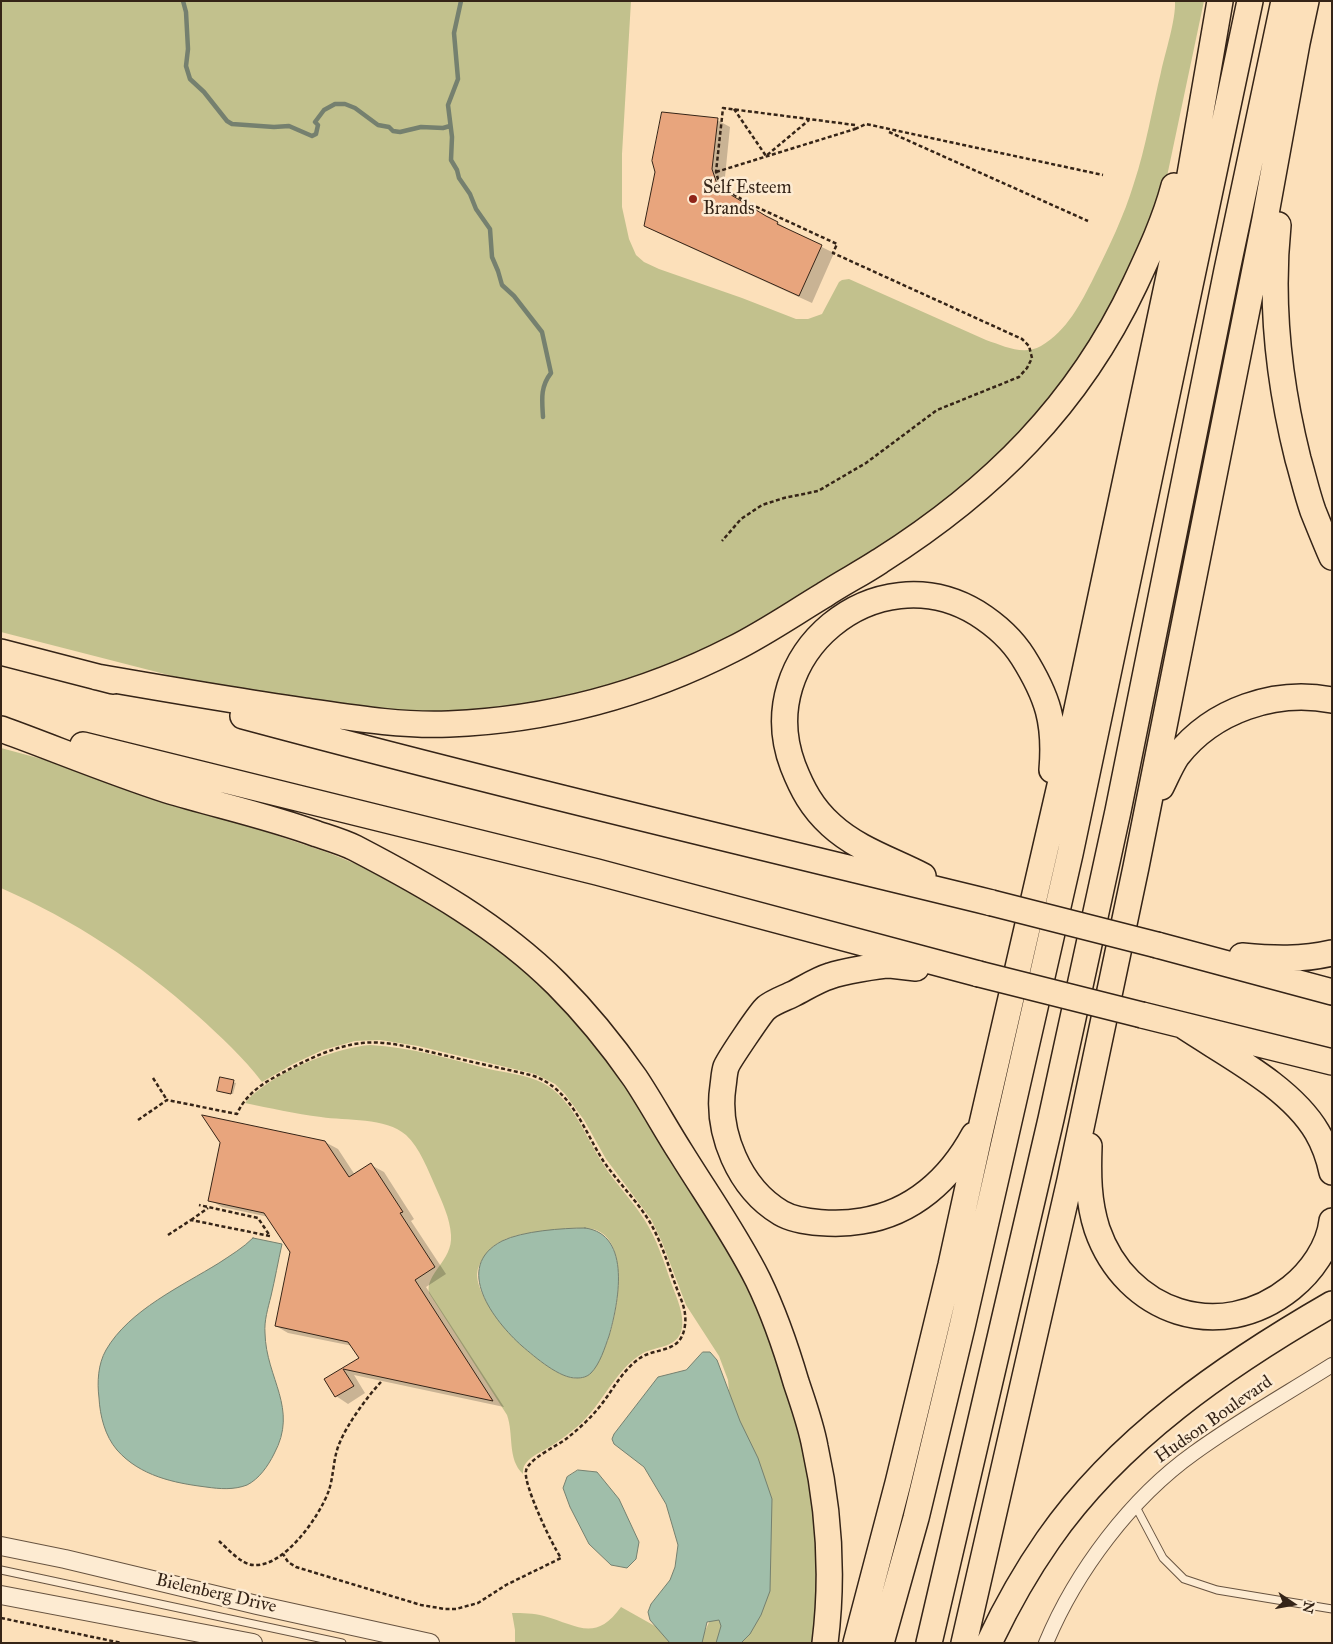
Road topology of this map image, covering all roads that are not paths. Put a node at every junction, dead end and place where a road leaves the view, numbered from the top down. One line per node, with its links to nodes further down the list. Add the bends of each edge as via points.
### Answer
1 (1218, 1): 8 (highway, via 1171,198 1128,300 1103,344 1037,433 1003,468 974,494 881,561 708,661 618,696 537,715 455,723 394,723 238,702); 13 (highway, via 1187,192)
2 (1250, 1): 37 (highway, via 1070,854 960,1337 916,1518)
3 (1284, 1): 38 (highway, via 1118,811 1051,1119)
4 (1306, 1): 5 (highway)
5 (1297, 43): 6 (highway, via 1308,72 1280,203 1275,270 1278,341 1293,439 1312,509); 12 (highway)
6 (1332, 556)
7 (1, 652): 8 (highway)
8 (97, 677): 14 (highway, via 402,758)
9 (1332, 700): 12 (highway, via 1290,697 1231,712 1203,730 1176,757)
10 (1, 725): 17 (highway, via 597,872)
11 (1, 729): 35 (highway, via 166,789 299,827 350,846 453,903 490,928 555,982 577,1005 635,1078 738,1242 760,1284 787,1351 816,1447 820,1471 827,1525 828,1623)
12 (1147, 813): 21 (highway)
13 (1046, 848): 14 (highway, via 1053,726 1035,676 1008,636 973,611 932,596 903,595 873,601 844,615 814,640 789,690 785,736 800,785 810,803 844,836); 22 (highway)
14 (962, 896): 15 (highway, bridge)
15 (1184, 952): 16 (highway, via 1280,959); 18 (highway)
16 (1332, 953)
17 (979, 974): 19 (highway, bridge); 22 (highway, via 887,965 830,976 766,1008 726,1068 720,1102 729,1150 760,1196 781,1213 841,1224 891,1214 931,1191 949,1172 972,1138)
18 (1332, 992)
19 (1182, 1025): 20 (highway); 23 (highway, via 1259,1075 1299,1108 1320,1137)
20 (1332, 1062)
21 (1092, 1078): 24 (highway, via 1088,1191 1093,1214 1111,1258 1143,1294 1179,1312 1201,1317 1229,1316 1260,1307 1280,1298 1308,1272 1323,1248); 39 (highway)
22 (988, 1097): 36 (highway, via 949,1274)
23 (1332, 1172)
24 (1332, 1221)
25 (1332, 1304): 40 (highway, via 1222,1374 1133,1444 1097,1480 1048,1540 1009,1602)
26 (1332, 1365): 27 (street, Hudson Boulevard, via 1193,1454 1160,1481)
27 (1136, 1507): 31 (lane, via 1163,1558 1184,1579 1218,1590); 41 (street, Hudson Boulevard, via 1086,1566)
28 (1, 1546): 34 (street, Bielenberg Drive)
29 (1, 1570): 33 (lane)
30 (1, 1595): 32 (street)
31 (1332, 1609)
32 (252, 1643)
33 (342, 1643)
34 (430, 1643)
35 (825, 1643)
36 (856, 1643)
37 (881, 1643)
38 (929, 1643)
39 (964, 1643)
40 (989, 1643)
41 (1046, 1643)

